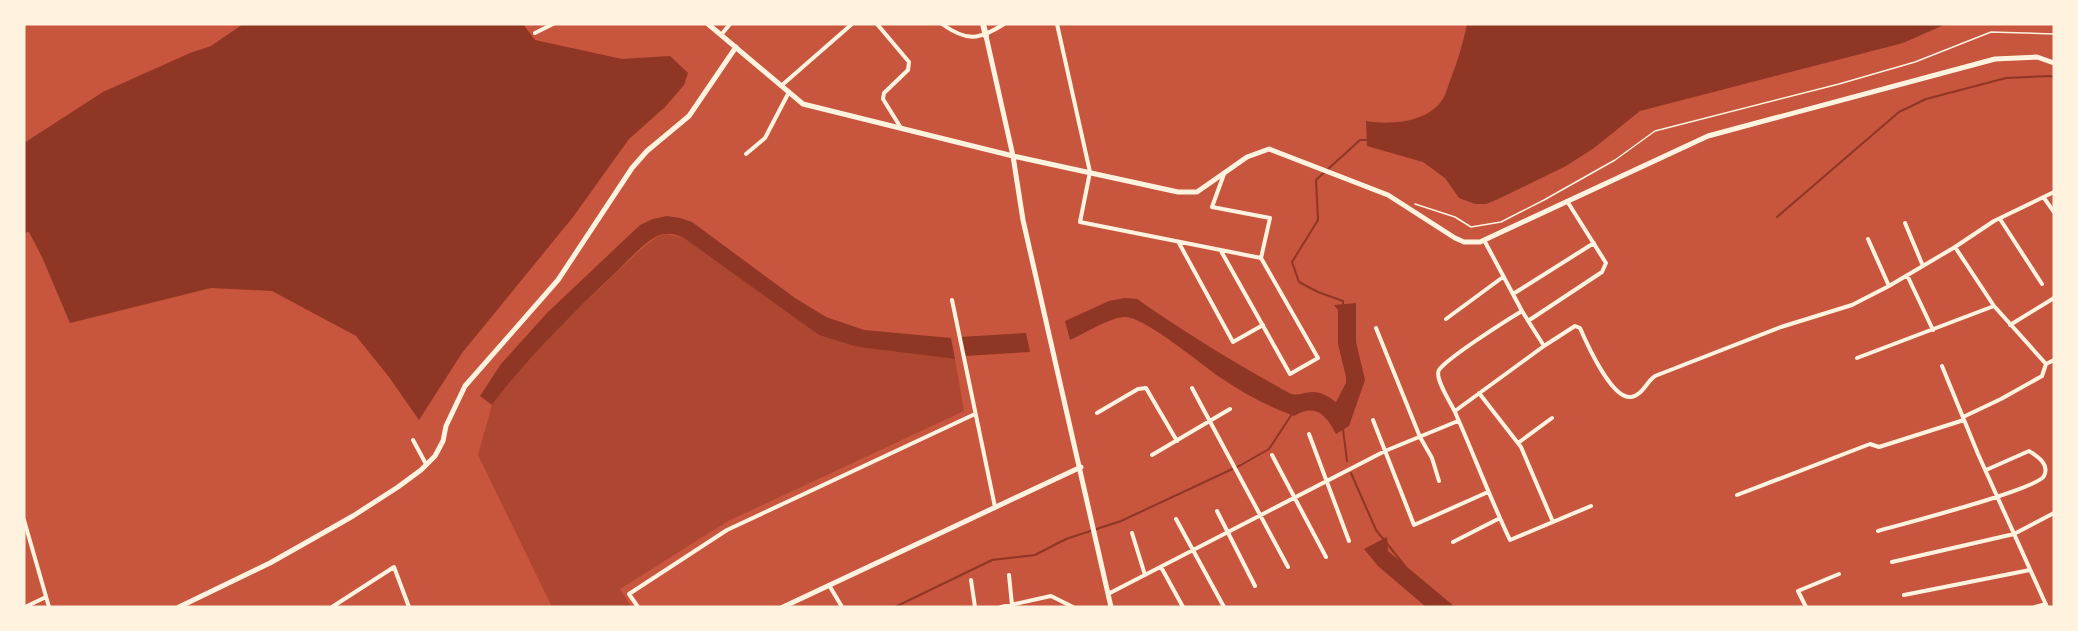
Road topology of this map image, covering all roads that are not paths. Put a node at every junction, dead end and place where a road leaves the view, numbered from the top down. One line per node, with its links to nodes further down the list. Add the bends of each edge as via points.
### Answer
1 (553, 24): 10 (street)
2 (708, 24): 11 (street)
3 (730, 24): 11 (street)
4 (852, 24): 15 (street)
5 (877, 24): 17 (street, via 909,62 908,70 884,93 883,99)
6 (942, 24): 12 (street, via 961,36)
7 (983, 24): 12 (main road)
8 (1004, 24): 12 (street)
9 (1057, 24): 20 (street)
10 (535, 33)
11 (721, 35): 13 (street)
12 (986, 36): 19 (street)
13 (736, 47): 15 (street); 75 (street, via 689,116 632,168 558,280 465,386 443,441)
14 (2054, 63): 24 (street, via 2037,57 1995,59 1708,136)
15 (781, 86): 16 (street)
16 (789, 93): 17 (street, via 803,104); 18 (street, via 765,138)
17 (902, 128): 19 (street)
18 (746, 154)
19 (1013, 156): 20 (street); 76 (street, via 1023,220)
20 (1090, 172): 21 (street, via 1189,193 1197,192); 30 (street, via 1080,222)
21 (1225, 173): 29 (street, via 1247,157 1263,150 1274,151 1389,195 1464,242); 34 (street, via 1212,207 1270,219)
22 (2054, 192): 23 (street)
23 (2044, 198): 25 (street); 26 (street)
24 (1567, 201): 29 (street); 31 (street)
25 (2054, 212)
26 (2000, 219): 32 (street); 38 (street)
27 (1905, 223): 35 (street)
28 (1868, 239): 39 (street)
29 (1483, 240): 37 (street)
30 (1178, 242): 33 (street); 48 (street, via 1233,342)
31 (1594, 243): 40 (street); 46 (street, via 1606,262 1602,272)
32 (1956, 247): 35 (street); 43 (street)
33 (1221, 251): 34 (street); 48 (street)
34 (1261, 258): 48 (street, via 1318,358 1290,374)
35 (1923, 266): 36 (street)
36 (1907, 275): 39 (street); 50 (street)
37 (1503, 277): 40 (street); 45 (street)
38 (2042, 284)
39 (1889, 286): 51 (street, via 1843,308 1781,327 1655,376 1633,398 1625,397 1614,387 1580,328 1575,326)
40 (1513, 294): 44 (street)
41 (2054, 298): 47 (street)
42 (952, 300): 61 (street)
43 (1994, 306): 47 (street); 50 (street)
44 (1522, 311): 46 (street); 59 (street, via 1440,369 1438,379)
45 (1446, 319)
46 (1528, 321): 51 (street)
47 (2010, 325): 54 (street)
48 (1263, 326)
49 (1376, 328): 68 (street)
50 (1933, 330): 52 (street)
51 (1544, 346): 57 (street)
52 (1857, 358)
53 (2054, 360): 54 (street)
54 (2046, 364): 63 (street, via 2042,376)
55 (1942, 366): 63 (street)
56 (1192, 388): 66 (street)
57 (1479, 393): 59 (street); 71 (street)
58 (1230, 409): 66 (street)
59 (1455, 411): 65 (street)
60 (1097, 413): 70 (street, via 1146,388)
61 (975, 414): 85 (street); 122 (street, via 727,530 629,594)
62 (1552, 418): 71 (street)
63 (1964, 418): 77 (street); 81 (street, via 1880,447 1870,444)
64 (1373, 420): 72 (street)
65 (1458, 421): 68 (street); 80 (street)
66 (1209, 423): 70 (street); 88 (street)
67 (1309, 434): 79 (street)
68 (1420, 436): 72 (street); 78 (street)
69 (413, 440): 75 (street)
70 (1177, 441): 73 (street)
71 (1518, 443): 92 (street)
72 (1385, 451): 79 (street); 80 (street, via 1414,525)
73 (1152, 455)
74 (1272, 455): 82 (street)
75 (427, 465): 119 (street, via 353,516 270,563)
76 (1081, 467): 85 (street); 111 (street)
77 (1986, 470): 83 (street); 83 (street, via 2029,451 2044,464 2040,480)
78 (1439, 481)
79 (1327, 483): 82 (street); 97 (street)
80 (1488, 492): 89 (street)
81 (1737, 495)
82 (1293, 497): 88 (street); 100 (street)
83 (1998, 497): 93 (street); 96 (street)
84 (1592, 506): 92 (street)
85 (994, 507): 109 (street)
86 (1217, 511): 94 (street)
87 (2054, 513): 96 (street)
88 (1261, 515): 94 (street); 103 (street)
89 (1500, 518): 92 (street, via 1510,540); 98 (street)
90 (1176, 519): 99 (street)
91 (24, 520): 113 (street)
92 (1553, 522)
93 (1878, 531)
94 (1227, 532): 99 (street); 110 (street)
95 (1132, 533): 107 (street)
96 (2014, 534): 101 (street); 104 (street)
97 (1349, 541)
98 (1453, 542)
99 (1193, 550): 102 (street); 131 (street)
100 (1326, 557)
101 (1892, 562)
102 (1161, 567): 107 (street); 130 (street)
103 (1288, 567)
104 (2030, 570): 112 (street); 116 (street)
105 (1839, 574): 132 (street, via 1798,591)
106 (1009, 575): 115 (street)
107 (1145, 575): 111 (street)
108 (971, 580): 125 (street)
109 (829, 585): 123 (street); 124 (street)
110 (1255, 586)
111 (1108, 594): 129 (street)
112 (1904, 595)
113 (46, 597): 117 (street); 118 (street)
114 (1030, 601): 115 (street); 127 (street); 128 (street, via 1052,596)
115 (1012, 605): 126 (street)
116 (2046, 606): 133 (street)
117 (25, 607)
118 (49, 607)
119 (179, 607)
120 (332, 607): 121 (street, via 394,567)
121 (409, 607)
122 (638, 607)
123 (783, 607)
124 (842, 607)
125 (975, 607)
126 (1001, 607)
127 (1033, 607)
128 (1073, 607)
129 (1111, 607)
130 (1183, 607)
131 (1224, 607)
132 (1806, 607)
133 (2035, 607)

